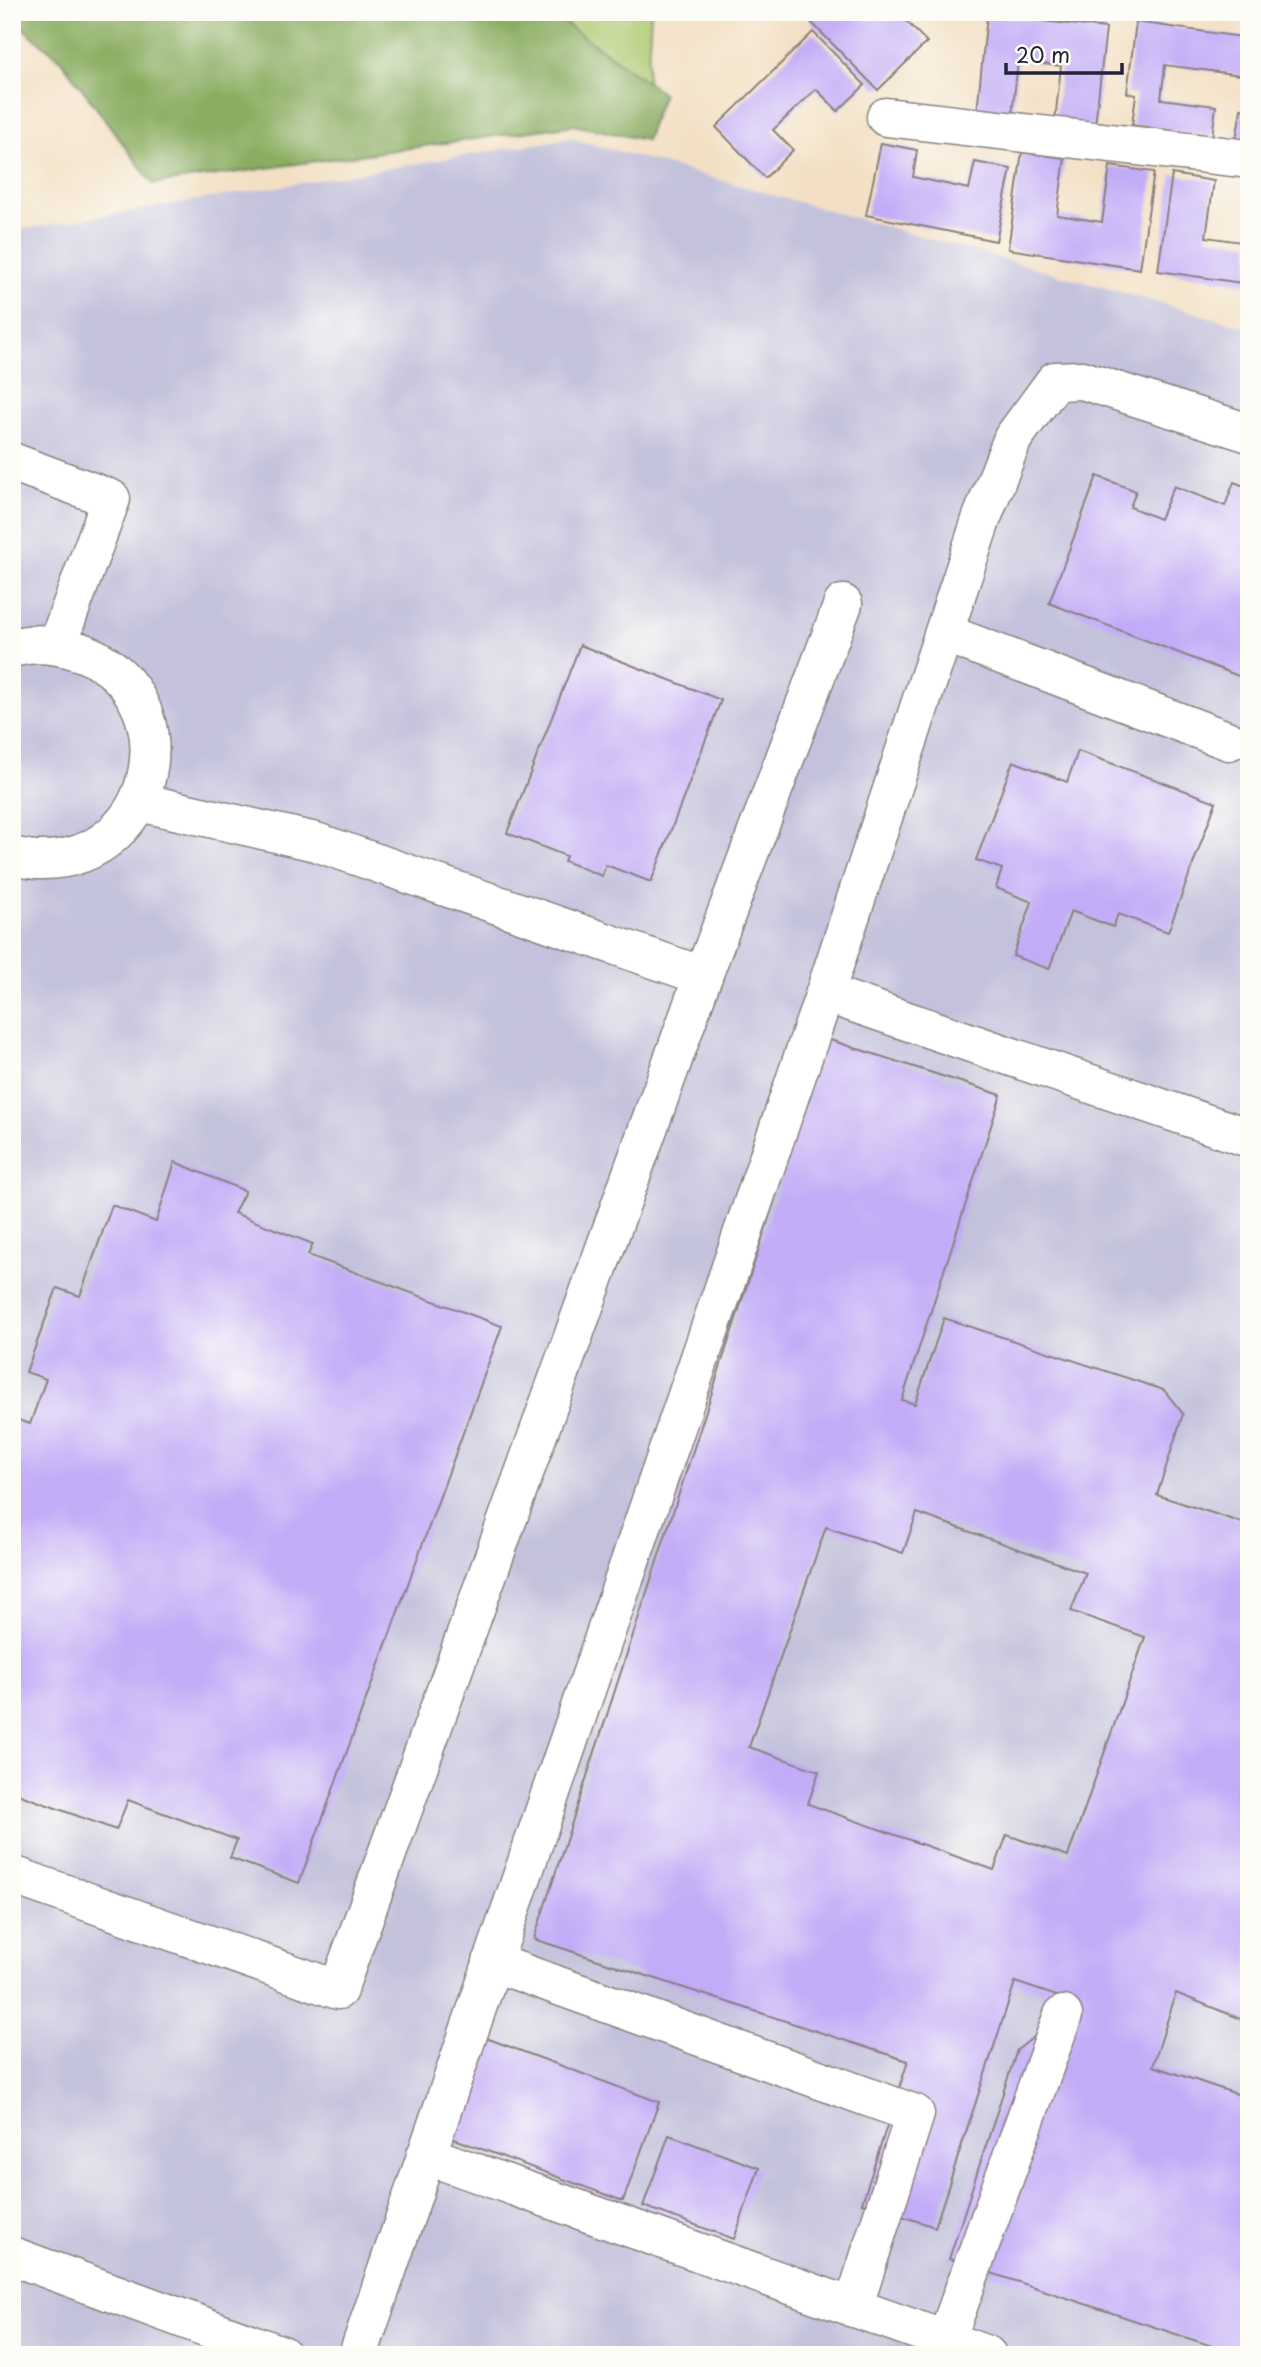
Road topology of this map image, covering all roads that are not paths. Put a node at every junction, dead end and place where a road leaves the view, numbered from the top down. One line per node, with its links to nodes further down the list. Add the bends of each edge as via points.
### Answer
1 (886, 117): 2 (street)
2 (1249, 159)
3 (1249, 433): 6 (street, via 1082,380 1055,381 1013,438)
4 (12, 462): 7 (street, via 111,499)
5 (843, 604): 12 (street)
6 (944, 633): 9 (street); 13 (street)
7 (57, 645): 8 (street); 10 (street, via 90,655 118,675 138,702 149,735 150,769)
8 (12, 649)
9 (1229, 741)
10 (139, 802): 11 (street, via 121,827 88,850 38,860); 12 (street, via 316,842)
11 (12, 856)
12 (704, 976): 15 (street, via 338,1990)
13 (825, 993): 14 (street); 16 (street)
14 (1249, 1138)
15 (12, 1875)
16 (492, 1962): 18 (street); 20 (street, via 915,2114)
17 (1063, 2015): 21 (street)
18 (426, 2155): 20 (street); 23 (street)
19 (12, 2256): 22 (street)
20 (853, 2308): 21 (street)
21 (946, 2340): 24 (street)
22 (282, 2355)
23 (358, 2355)
24 (987, 2355)

